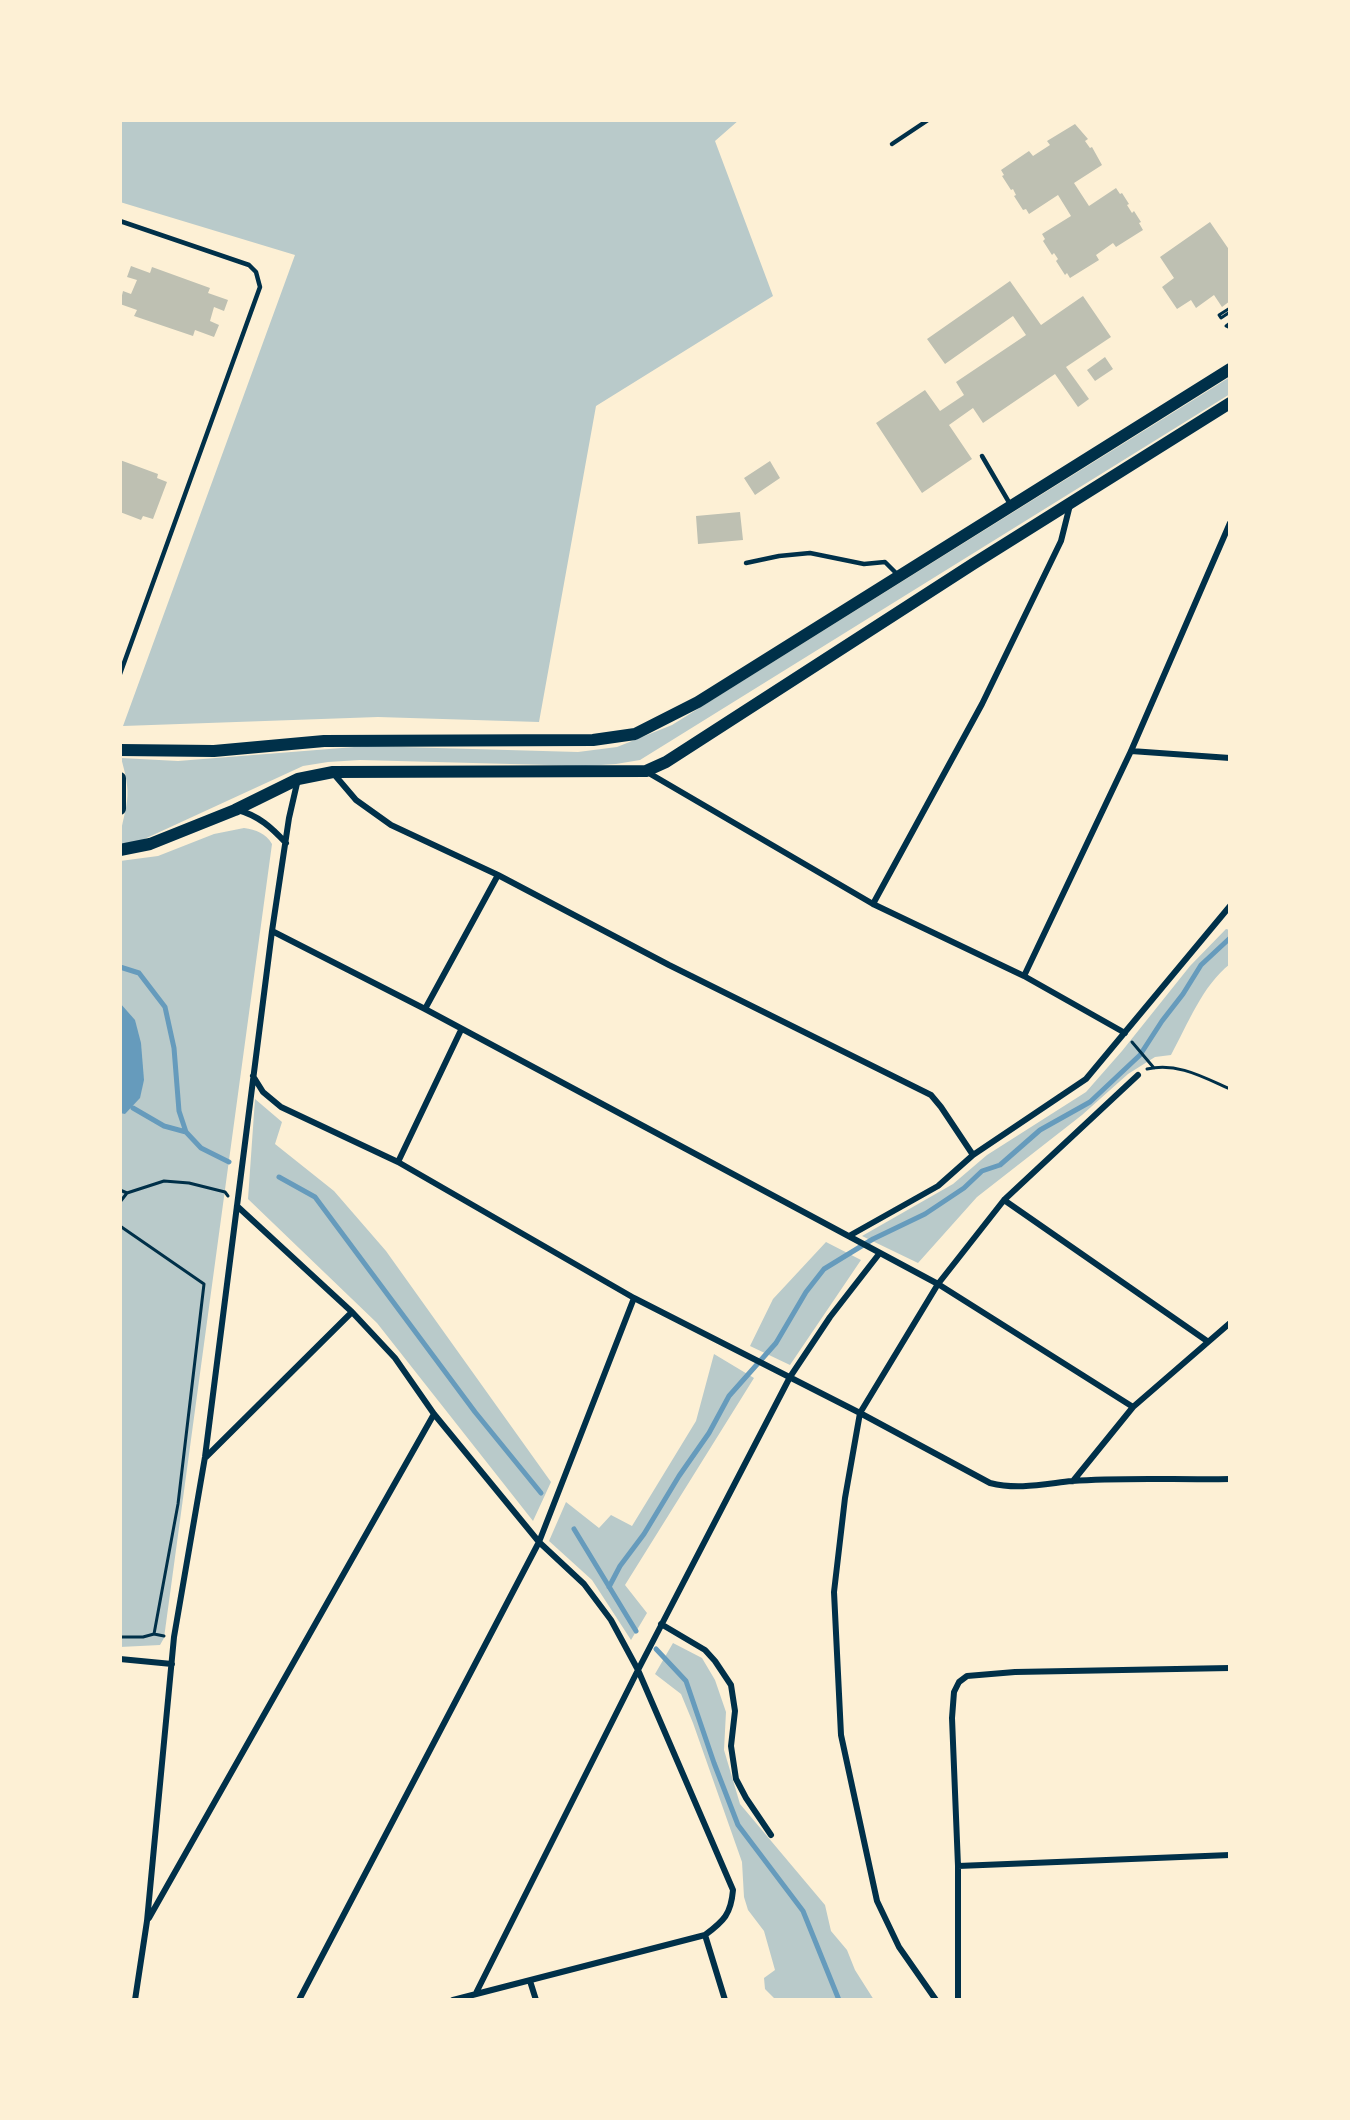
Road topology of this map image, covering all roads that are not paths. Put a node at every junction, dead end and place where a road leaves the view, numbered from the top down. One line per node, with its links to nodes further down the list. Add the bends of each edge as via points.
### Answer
1 (927, 120): 2 (lane)
2 (892, 144)
3 (120, 221): 12 (lane, via 249,265 256,272 260,287)
4 (1230, 369): 8 (main road)
5 (1230, 404): 7 (main road)
6 (982, 456): 8 (lane)
7 (1070, 504): 16 (main road, via 666,762); 25 (street, via 1061,541 982,704)
8 (1012, 506): 11 (main road)
9 (1230, 523): 14 (street)
10 (746, 563): 11 (lane, via 810,553 864,564 885,562)
11 (899, 577): 13 (main road, via 698,702 634,734 593,740 324,741 214,751)
12 (120, 674)
13 (120, 750)
14 (1131, 751): 15 (street); 30 (street)
15 (1230, 758)
16 (646, 771): 17 (main road); 25 (street)
17 (333, 772): 19 (main road); 24 (street, via 356,800 391,825)
18 (120, 778): 20 (main road)
19 (298, 779): 21 (main road); 22 (street)
20 (120, 809)
21 (235, 810): 22 (street, via 268,824); 23 (main road, via 150,844)
22 (286, 843): 29 (street)
23 (120, 850)
24 (498, 875): 31 (street); 36 (street, via 931,1095)
25 (873, 904): 30 (street)
26 (1230, 906): 27 (street)
27 (1223, 914): 28 (street); 33 (street)
28 (1230, 918)
29 (272, 931): 31 (street); 35 (street)
30 (1024, 976): 33 (street)
31 (425, 1009): 32 (street)
32 (461, 1030): 37 (street); 40 (street)
33 (1125, 1033): 36 (street, via 1086,1079)
34 (1138, 1075): 38 (street)
35 (253, 1076): 37 (street, via 263,1092 281,1107); 39 (street)
36 (973, 1155): 40 (street, via 938,1186)
37 (398, 1162): 43 (street)
38 (1004, 1200): 42 (street); 46 (street)
39 (237, 1206): 44 (street); 51 (street)
40 (851, 1237): 41 (street)
41 (877, 1252): 42 (street); 47 (street)
42 (938, 1284): 48 (street); 49 (street)
43 (634, 1298): 47 (street); 54 (street)
44 (352, 1312): 50 (street, via 395,1358); 51 (street)
45 (1230, 1323): 46 (street)
46 (1208, 1341): 48 (street)
47 (790, 1377): 49 (street); 55 (street)
48 (1133, 1407): 53 (street)
49 (860, 1413): 53 (street, via 990,1483 1021,1487); 72 (street, via 834,1592 841,1735 877,1901 899,1947)
50 (434, 1414): 54 (street); 63 (street)
51 (205, 1458): 57 (street)
52 (1230, 1479): 53 (street)
53 (1073, 1481)
54 (539, 1542): 59 (street, via 584,1584 611,1620); 68 (street)
55 (662, 1624): 59 (street); 60 (street, via 705,1650 731,1685 735,1711 731,1746 736,1779)
56 (120, 1659): 57 (street)
57 (172, 1664): 63 (street)
58 (1230, 1668): 62 (street, via 967,1676 954,1692 952,1718)
59 (638, 1670): 64 (street, via 734,1890 732,1905 723,1921); 66 (street)
60 (771, 1835)
61 (1230, 1855): 62 (street)
62 (958, 1866): 73 (street)
63 (147, 1921): 67 (street)
64 (705, 1935): 65 (street); 71 (street)
65 (530, 1982): 66 (street); 70 (street)
66 (476, 1993): 69 (street)
67 (135, 2000)
68 (299, 2000)
69 (453, 2000)
70 (536, 2000)
71 (725, 2000)
72 (936, 2000)
73 (958, 2000)

